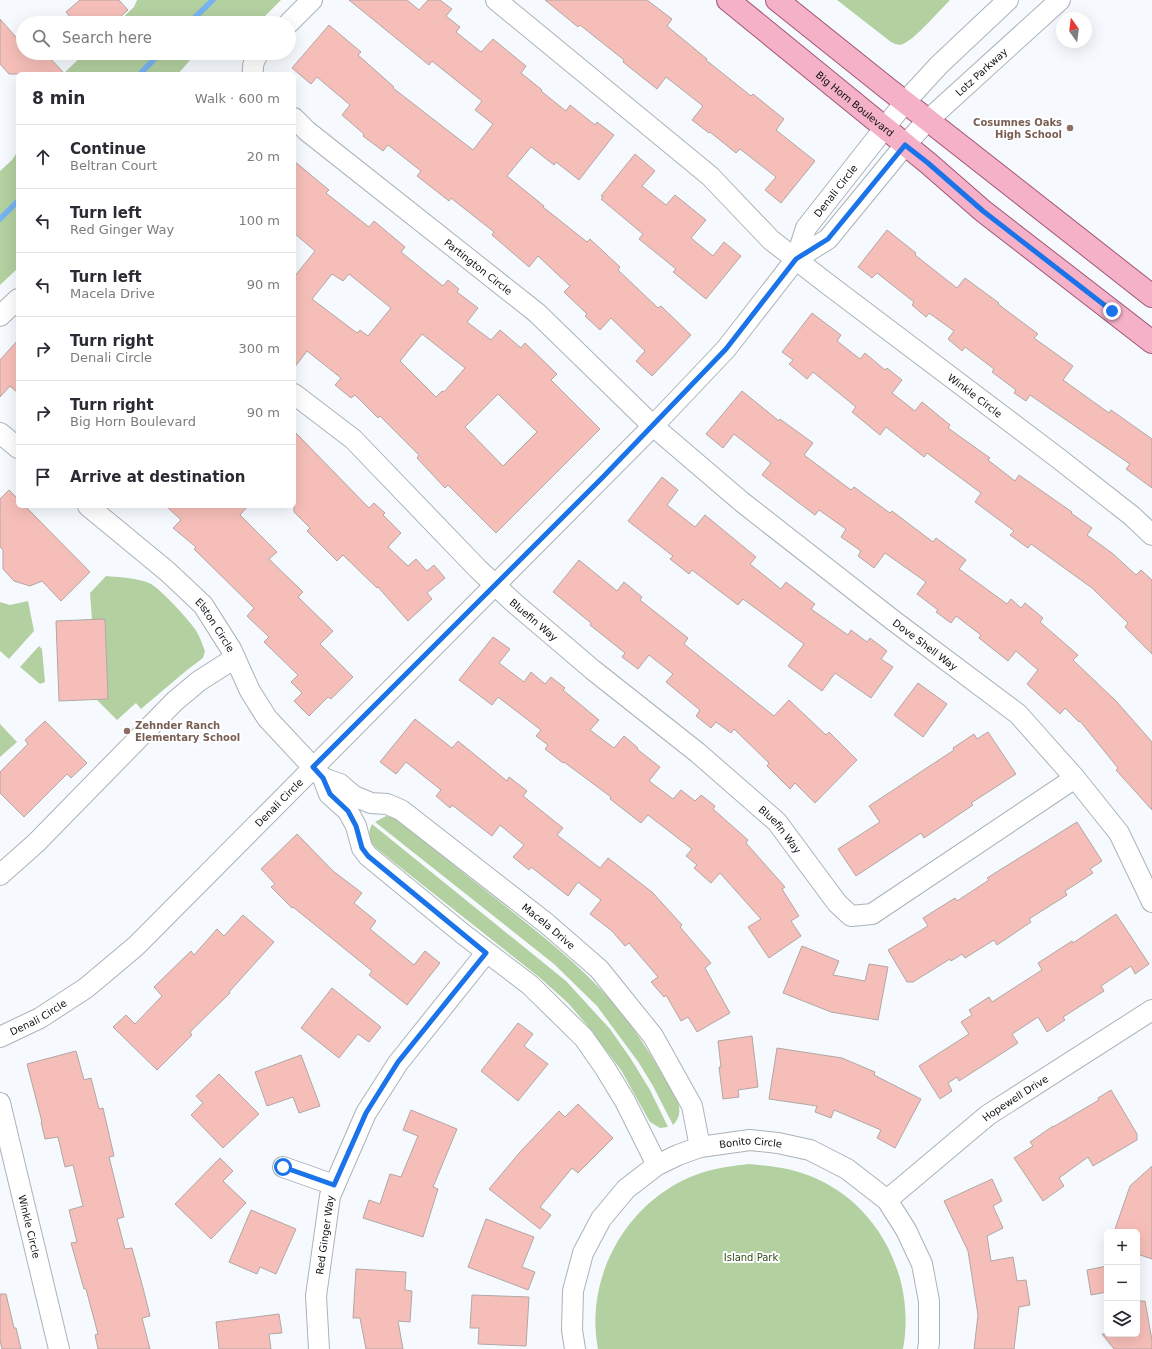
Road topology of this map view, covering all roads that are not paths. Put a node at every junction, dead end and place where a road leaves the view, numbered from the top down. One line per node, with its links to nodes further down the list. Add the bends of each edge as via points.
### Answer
1 (312, 0): 7 (street)
2 (496, 0): 15 (street, via 710,176 767,236)
3 (728, 0): 13 (main road, Big Horn Boulevard)
4 (778, 0): 10 (main road)
5 (1008, 0): 10 (street, via 939,65)
6 (1060, 0): 12 (street, Lotz Parkway)
7 (296, 16)
8 (255, 60): 9 (street)
9 (253, 72)
10 (905, 102): 12 (main road); 13 (street)
11 (296, 120): 21 (street, Partington Circle, via 537,313)
12 (928, 120): 14 (street, Lotz Parkway); 16 (main road)
13 (884, 128): 14 (main road, Big Horn Boulevard); 15 (street, Denali Circle, via 806,228)
14 (905, 145): 15 (street, Denali Circle, via 828,239); 19 (main road, Big Horn Boulevard, via 983,211)
15 (796, 259): 21 (street, Denali Circle, via 726,349); 25 (street, Winkle Circle, via 1058,458 1132,516)
16 (1152, 296)
17 (16, 302): 18 (street)
18 (0, 316)
19 (1152, 342)
20 (296, 396): 26 (street, via 353,439)
21 (653, 426): 26 (street, Denali Circle); 29 (street, Dove Shell Way, via 742,502 1018,714)
22 (0, 433): 23 (street)
23 (16, 446)
24 (90, 508): 27 (street, Elston Circle, via 168,572 203,605)
25 (1152, 535)
26 (495, 584): 28 (street, Denali Circle); 29 (street, Bluefin Way, via 593,670 698,753 777,822 837,903 851,916 872,914)
27 (235, 658): 28 (street, Elston Circle, via 250,691 267,718); 30 (street, via 199,681 175,701 36,843)
28 (318, 773): 32 (street, via 330,794 348,811 356,826 362,848 368,856); 34 (street, Denali Circle, via 136,946 86,988 40,1018); 36 (street, Macela Drive, via 340,784 354,796 400,810 546,923 599,969 653,1036 692,1106)
29 (1075, 778): 31 (street, Dove Shell Way, via 1119,833)
30 (0, 875)
31 (1152, 902)
32 (486, 953): 37 (street, via 530,985 584,1038 625,1101); 39 (street, Red Ginger Way, via 398,1062 366,1113)
33 (1152, 1010): 40 (street, Hopewell Drive, via 988,1115)
34 (0, 1036)
35 (0, 1103): 41 (street, Winkle Circle)
36 (700, 1147): 37 (street, Bonito Circle); 40 (street, Bonito Circle, via 750,1140 810,1150 847,1169)
37 (657, 1165): 43 (street, Bonito Circle, via 626,1189 601,1219 583,1253 573,1291 572,1330)
38 (283, 1167): 39 (street)
39 (334, 1185): 42 (street, Red Ginger Way, via 330,1196 316,1296)
40 (887, 1200): 44 (street, Bonito Circle, via 906,1230 922,1264 929,1301)
41 (59, 1349)
42 (319, 1349)
43 (575, 1349)
44 (928, 1349)

